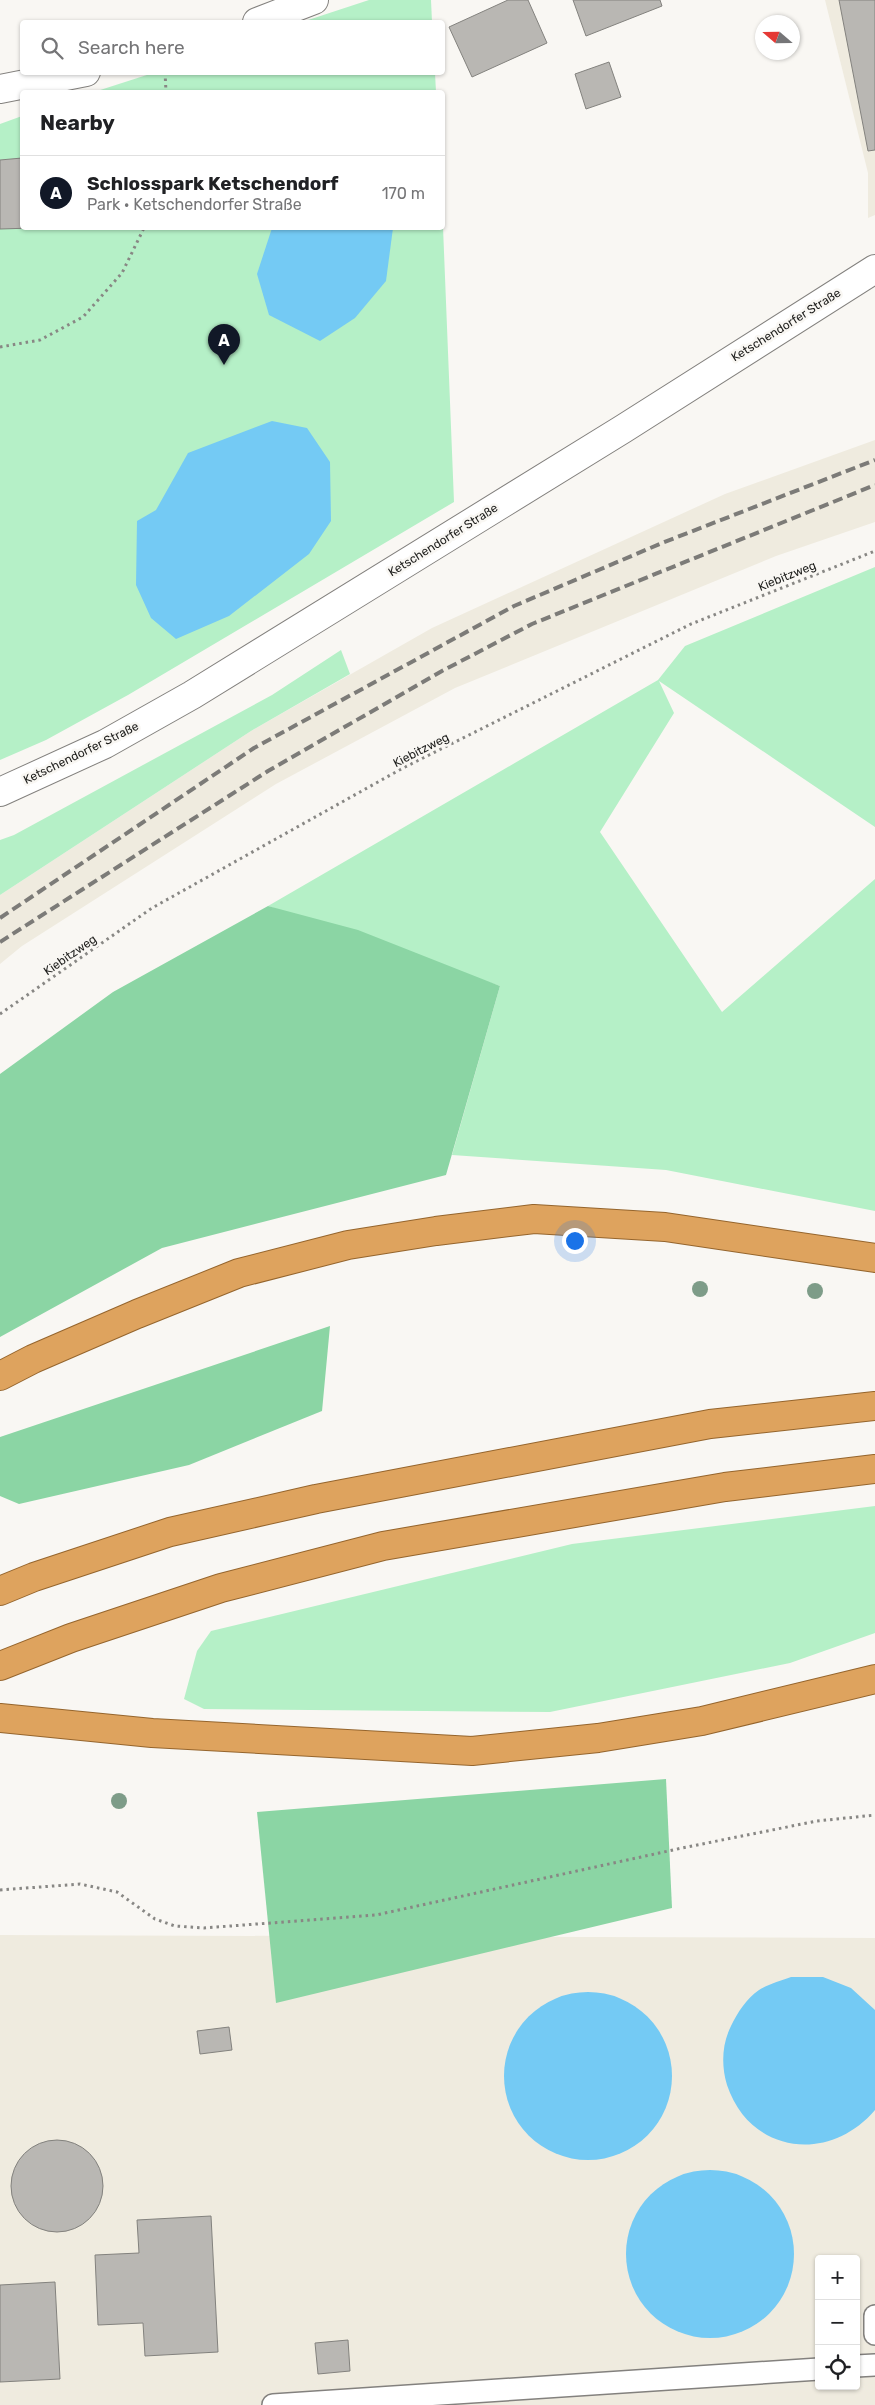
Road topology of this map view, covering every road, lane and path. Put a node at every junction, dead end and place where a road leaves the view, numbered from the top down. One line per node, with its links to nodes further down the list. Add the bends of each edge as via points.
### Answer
1 (314, 0): 2 (street)
2 (262, 20)
3 (71, 75): 5 (street)
4 (165, 75): 6 (path)
5 (0, 89)
6 (166, 90)
7 (143, 230): 9 (path, via 122,272 83,317 40,340)
8 (875, 269): 11 (street, Ketschendorfer Straße, via 192,696 105,744)
9 (0, 347)
10 (875, 551): 12 (path, Kiebitzweg, via 692,624 403,768 152,908)
11 (0, 792)
12 (0, 1014)
13 (875, 1258): 14 (highway, via 665,1227 534,1220 436,1231 348,1245 239,1273 137,1314)
14 (0, 1376)
15 (875, 1406): 17 (highway, via 710,1424 316,1499 170,1532)
16 (875, 1469): 18 (highway, via 725,1487 383,1546 221,1588 71,1638)
17 (0, 1591)
18 (0, 1666)
19 (875, 1679): 20 (highway, via 702,1721 598,1738 472,1751 152,1733)
20 (0, 1718)
21 (875, 1815): 22 (path, via 816,1821 376,1915 204,1928 175,1926 155,1919 117,1892 80,1884)
22 (0, 1890)
23 (875, 2316): 24 (lane)
24 (875, 2334)
25 (875, 2365): 26 (lane)
26 (860, 2366)
27 (815, 2369): 28 (lane)
28 (273, 2405)

